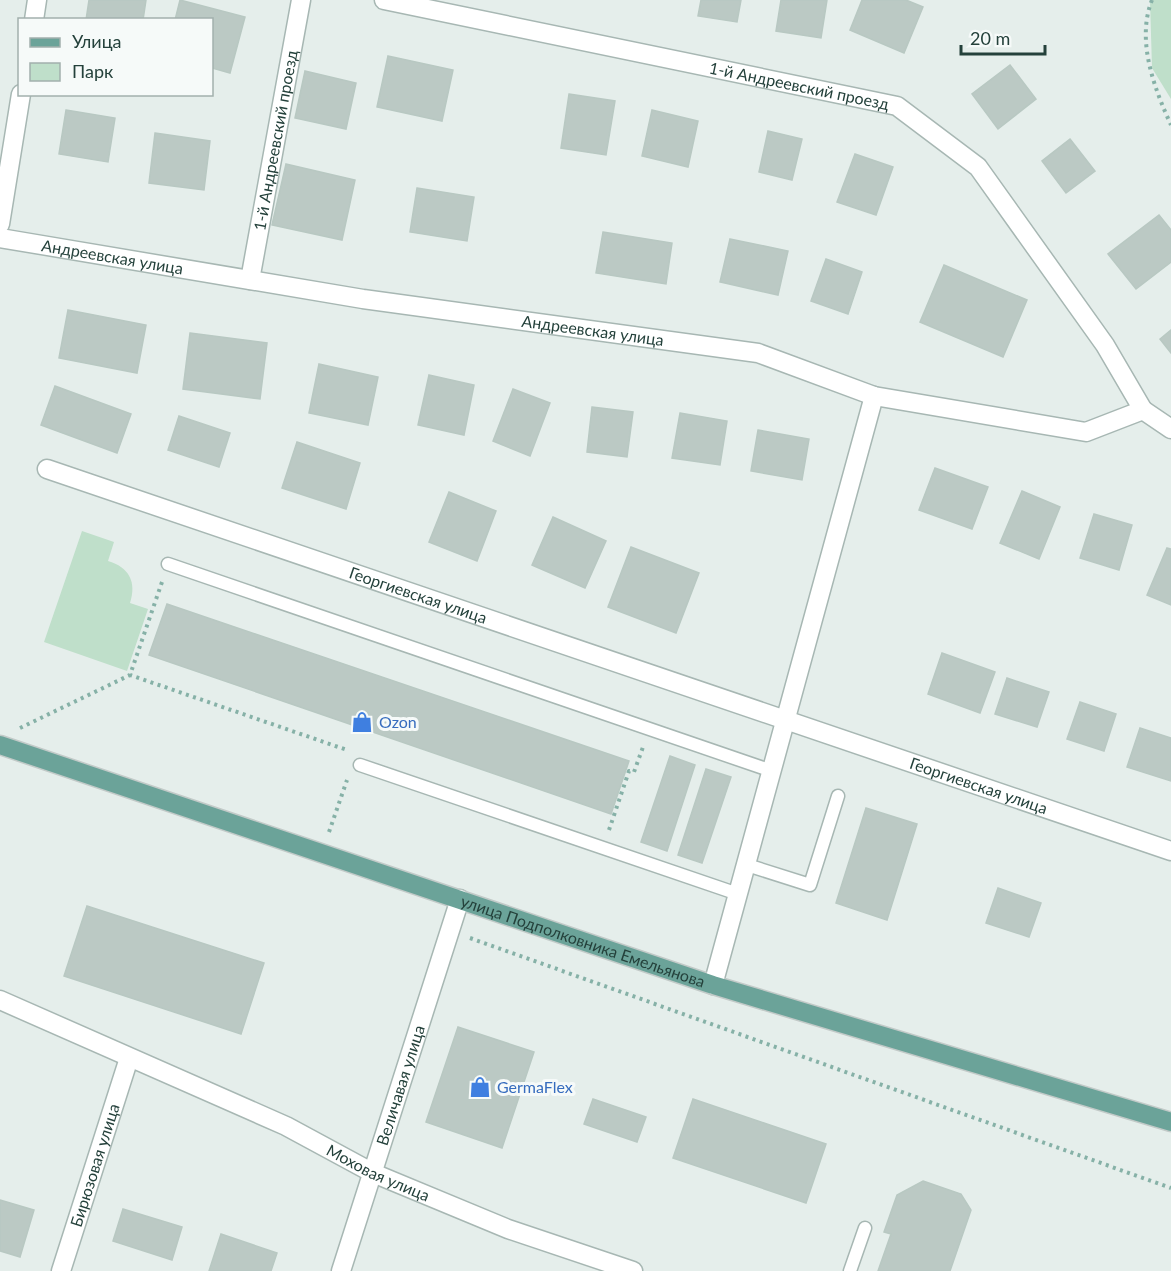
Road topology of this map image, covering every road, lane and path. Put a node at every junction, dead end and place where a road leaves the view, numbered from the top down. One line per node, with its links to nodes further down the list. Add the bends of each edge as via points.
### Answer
1 (37, 0): 5 (street)
2 (301, 0): 10 (street, 1-й Андреевский проезд)
3 (384, 0): 12 (street, 1-й Андреевский проезд, via 897,106 978,167 1105,345)
4 (1152, 0): 7 (path, via 1144,19 1153,86)
5 (34, 18)
6 (21, 96): 8 (street)
7 (1171, 125)
8 (0, 224)
9 (0, 238): 10 (street, Андреевская улица)
10 (250, 280): 11 (street, Андреевская улица, via 363,300 758,352)
11 (874, 396): 12 (street, Андреевская улица, via 1086,432); 17 (street)
12 (1143, 410): 13 (street)
13 (1171, 429)
14 (47, 470): 17 (street, Георгиевская улица)
15 (168, 564): 16 (path); 19 (lane)
16 (130, 675): 18 (path, via 19,729); 21 (path, via 356,753)
17 (787, 719): 22 (street); 25 (street, Георгиевская улица)
18 (9, 726)
19 (649, 729): 22 (lane); 24 (path, via 634,772 629,771)
20 (0, 745): 26 (main road, улица Подполковника Емельянова)
21 (356, 763): 24 (lane); 26 (path)
22 (772, 771): 27 (street)
23 (838, 796): 27 (lane, via 810,885)
24 (603, 848): 28 (lane)
25 (1171, 851)
26 (322, 853): 29 (main road, улица Подполковника Емельянова)
27 (747, 865): 28 (street)
28 (738, 894): 31 (street)
29 (460, 899): 30 (street, Величавая улица); 31 (main road, улица Подполковника Емельянова)
30 (449, 931): 35 (street, Величавая улица); 36 (path)
31 (713, 985): 34 (main road, улица Подполковника Емельянова)
32 (0, 1000): 33 (street, Моховая улица)
33 (129, 1058): 35 (street, Моховая улица, via 286,1126); 39 (street, Бирюзовая улица)
34 (1171, 1122)
35 (373, 1173): 38 (street, Моховая улица); 40 (street, Величавая улица)
36 (1171, 1188)
37 (865, 1228): 42 (lane)
38 (604, 1266): 41 (street, Моховая улица)
39 (61, 1271)
40 (340, 1271)
41 (633, 1271)
42 (850, 1271)

